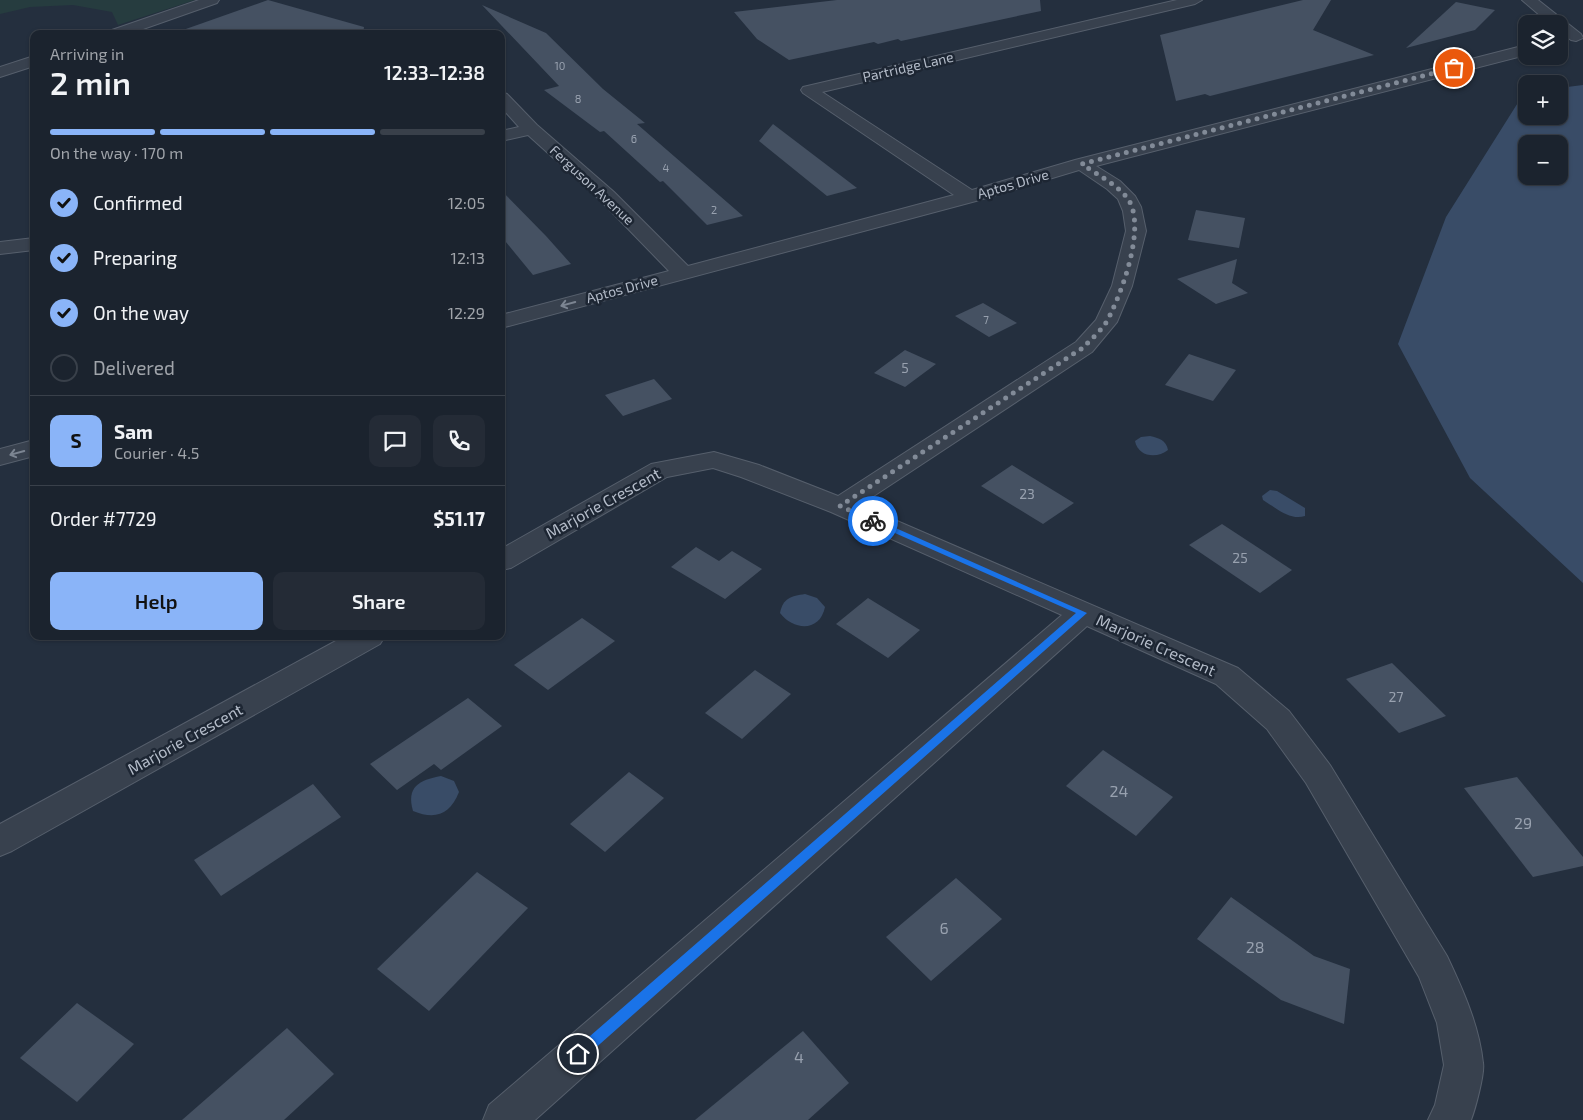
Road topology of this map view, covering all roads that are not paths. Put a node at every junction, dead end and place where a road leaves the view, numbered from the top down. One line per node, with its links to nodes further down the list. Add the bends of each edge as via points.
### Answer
1 (212, 0): 4 (street)
2 (1195, 0): 13 (street, Partridge Lane, via 809,90)
3 (1529, 0): 5 (street)
4 (126, 30)
5 (1579, 36)
6 (1518, 52): 12 (street, Aptos Drive)
7 (30, 62): 8 (street)
8 (0, 72)
9 (505, 101): 10 (street, Ferguson Avenue)
10 (531, 129): 11 (street); 16 (street, Ferguson Avenue, via 606,196)
11 (505, 135)
12 (1082, 164): 13 (street, Aptos Drive); 20 (street, via 1128,200 1135,226 1122,286 1106,322 1084,347)
13 (968, 197): 16 (street, Aptos Drive)
14 (30, 244): 15 (street)
15 (0, 248)
16 (683, 273): 17 (street, Aptos Drive, one-way to 17)
17 (505, 321)
18 (30, 449): 19 (street, one-way to 19)
19 (0, 458)
20 (840, 506): 21 (street, Marjorie Crescent, via 714,460 687,464 660,470); 22 (street, Marjorie Crescent)
21 (505, 559)
22 (1082, 613): 25 (street); 26 (street, Marjorie Crescent, via 1227,676 1278,720 1318,774 1434,968 1456,1023 1464,1065)
23 (363, 640): 24 (street, Marjorie Crescent)
24 (0, 841)
25 (504, 1120)
26 (1449, 1120)

